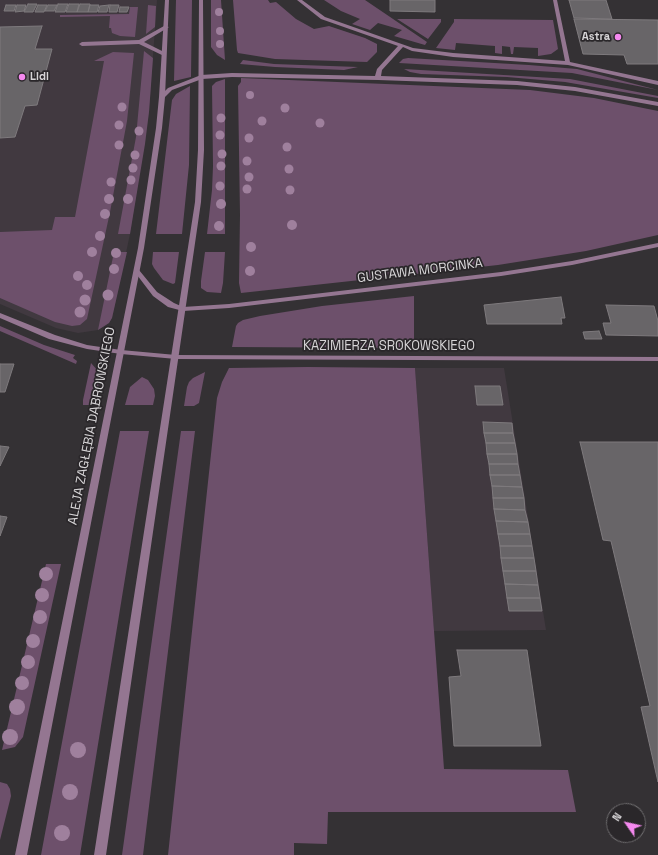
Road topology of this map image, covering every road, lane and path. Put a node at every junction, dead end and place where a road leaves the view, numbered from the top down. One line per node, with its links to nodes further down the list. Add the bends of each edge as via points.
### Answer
1 (167, 0): 5 (street, ALEJA ZAGŁĘBIA DĄBROWSKIEGO)
2 (201, 0): 11 (street)
3 (299, 0): 8 (street, via 323,18)
4 (555, 0): 10 (street)
5 (166, 27): 6 (street); 9 (street, ALEJA ZAGŁĘBIA DĄBROWSKIEGO)
6 (140, 42): 7 (street); 9 (street)
7 (82, 44)
8 (401, 46): 10 (street, via 453,55); 12 (street, via 379,70)
9 (164, 54): 14 (street, ALEJA ZAGŁĘBIA DĄBROWSKIEGO)
10 (568, 63): 13 (street)
11 (201, 77): 12 (street, via 232,75); 14 (street, via 170,89); 18 (street, via 201,173)
12 (378, 78): 15 (street, via 543,85)
13 (658, 83)
14 (162, 98): 17 (street, ALEJA ZAGŁĘBIA DĄBROWSKIEGO, via 156,154)
15 (658, 104)
16 (658, 245): 18 (street, GUSTAWA MORCINKA, via 578,262 508,273 229,306)
17 (137, 271): 18 (street, via 155,294 171,305); 20 (street, ALEJA ZAGŁĘBIA DĄBROWSKIEGO)
18 (183, 309): 21 (street)
19 (0, 316): 20 (street, KAZIMIERZA SROKOWSKIEGO, via 64,341)
20 (121, 352): 21 (street, KAZIMIERZA SROKOWSKIEGO); 23 (street, ALEJA ZAGŁĘBIA DĄBROWSKIEGO)
21 (176, 356): 22 (street, KAZIMIERZA SROKOWSKIEGO); 24 (street)
22 (658, 359)
23 (21, 855)
24 (100, 855)

